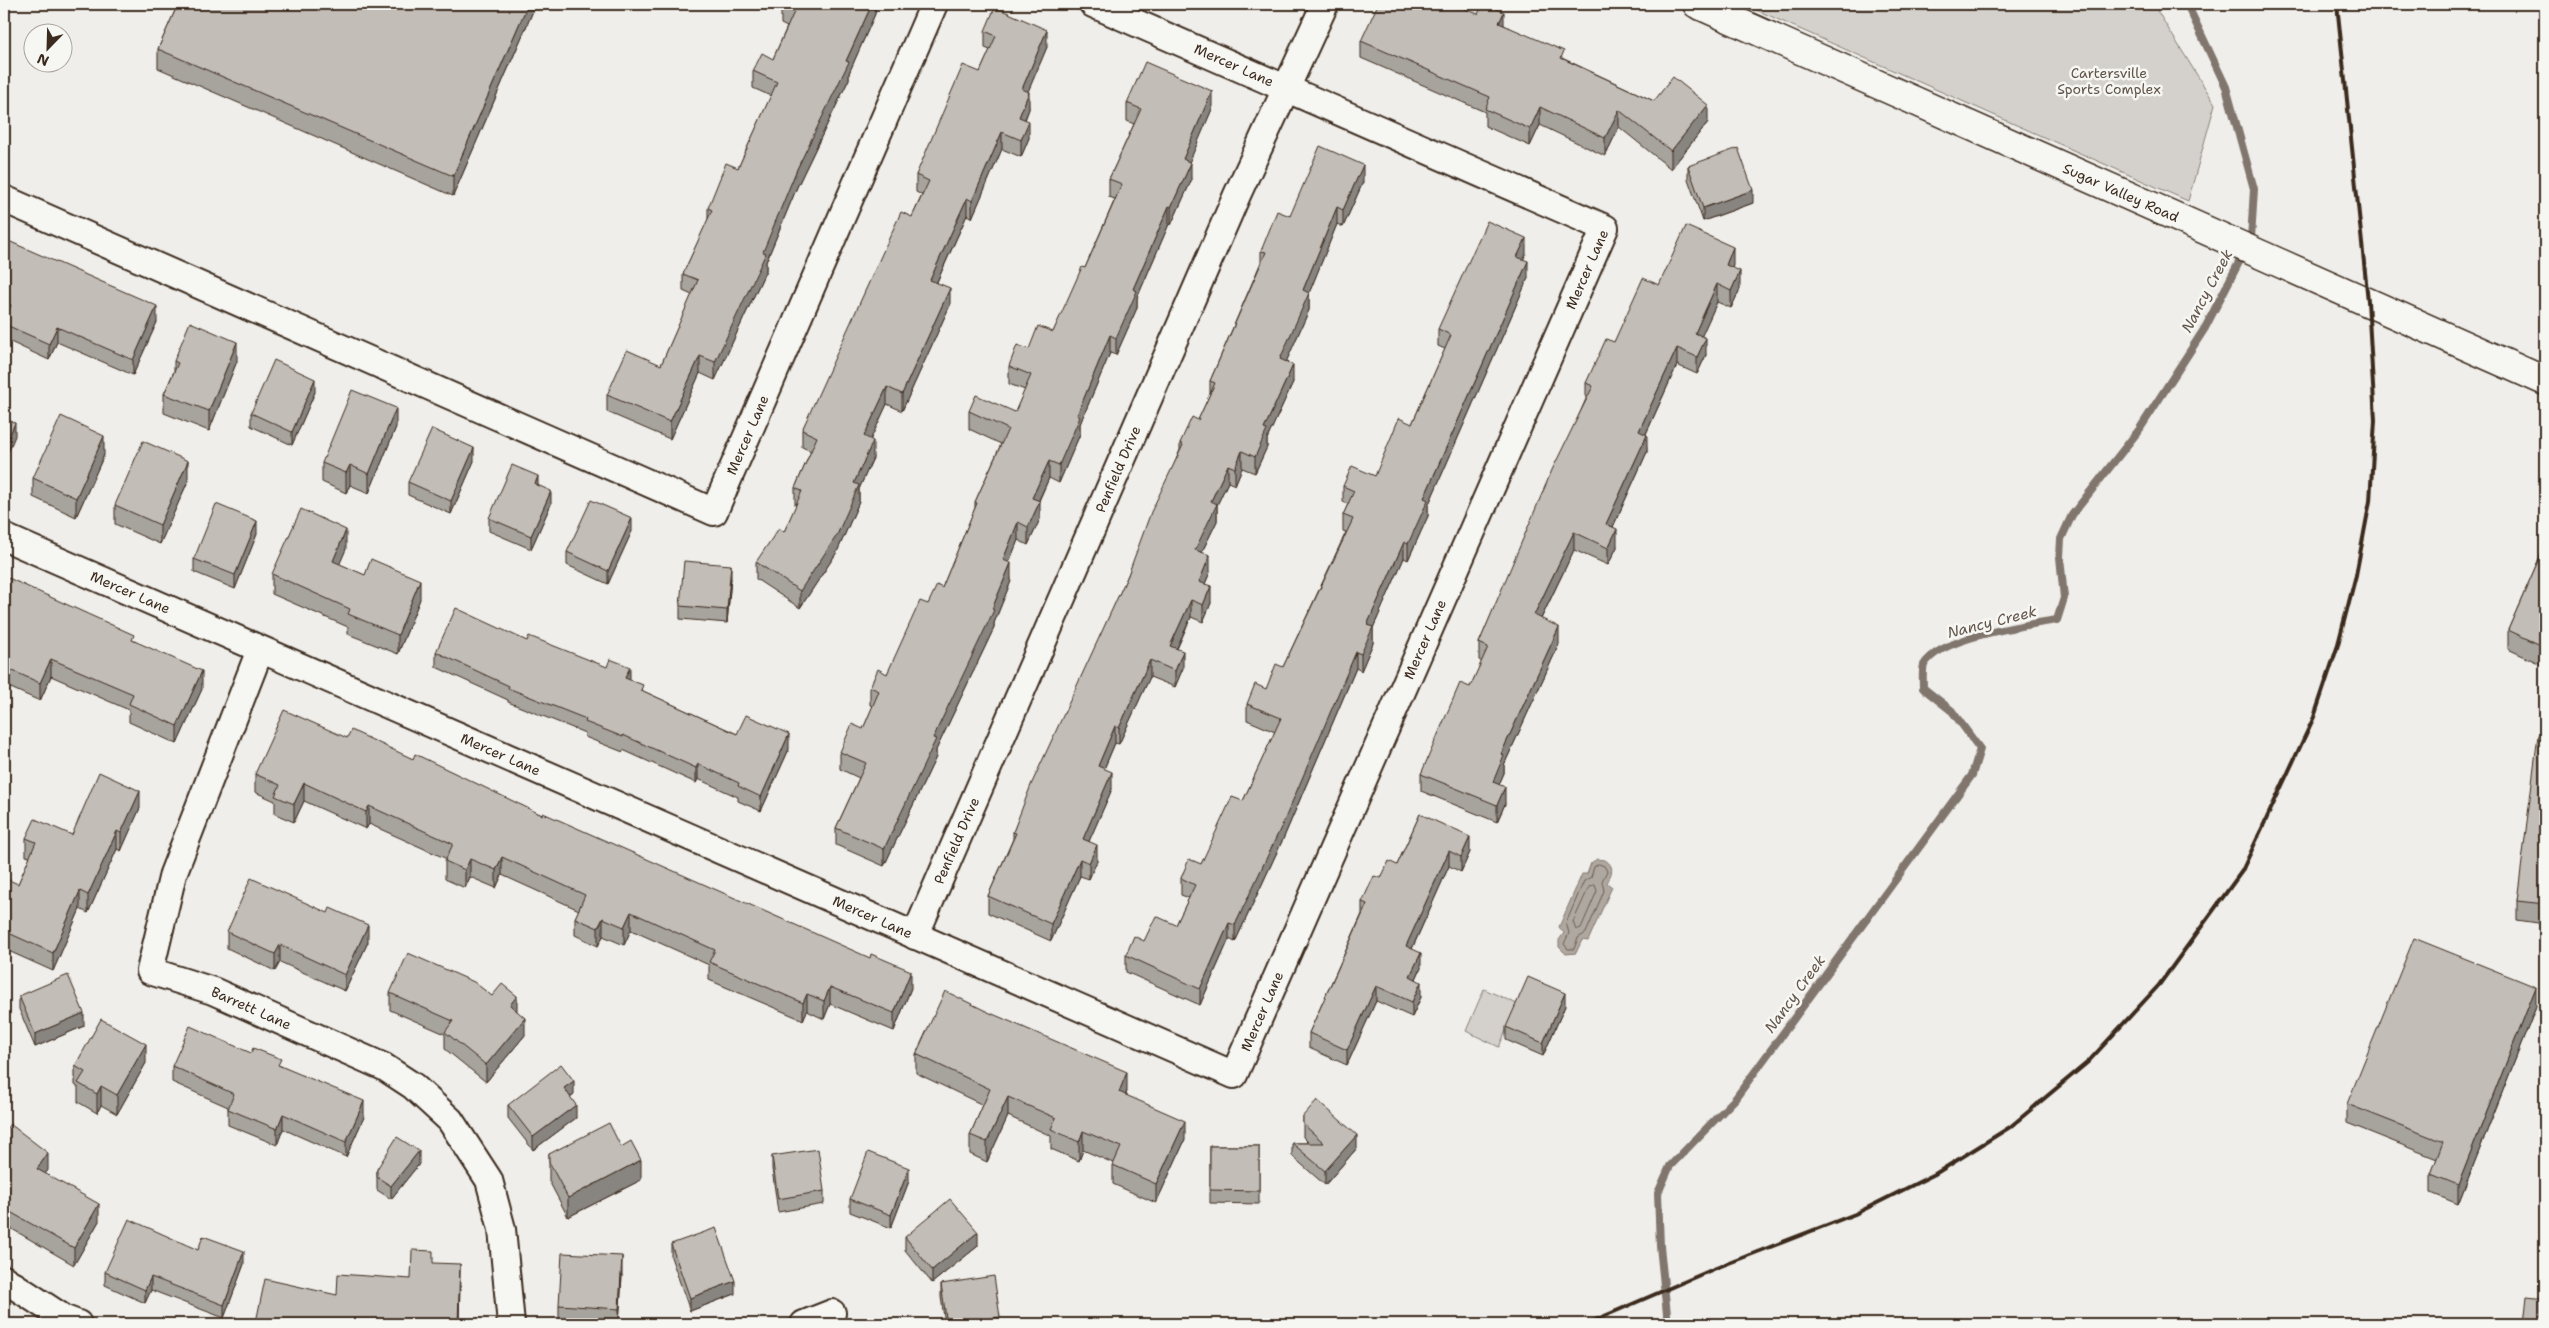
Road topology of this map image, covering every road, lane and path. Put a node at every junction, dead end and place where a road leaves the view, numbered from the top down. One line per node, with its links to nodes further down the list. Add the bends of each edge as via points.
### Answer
1 (934, 4): 6 (street, Mercer Lane, via 714,512)
2 (1094, 4): 5 (street, Mercer Lane)
3 (1325, 4): 5 (street, Penfield Drive)
4 (1697, 4): 7 (street, Sugar Valley Road)
5 (1286, 88): 10 (street, Penfield Drive); 10 (street, Mercer Lane, via 1605,228 1234,1075)
6 (4, 199)
7 (2545, 381)
8 (4, 536): 9 (street, Mercer Lane)
9 (260, 650): 10 (street, Mercer Lane); 14 (street, Barrett Lane, via 172,874 150,971 213,991 384,1066 413,1086 450,1120 489,1180 502,1229)
10 (915, 936)
11 (4, 1279): 13 (street)
12 (832, 1313): 15 (street)
13 (78, 1324)
14 (511, 1324)
15 (804, 1324)

